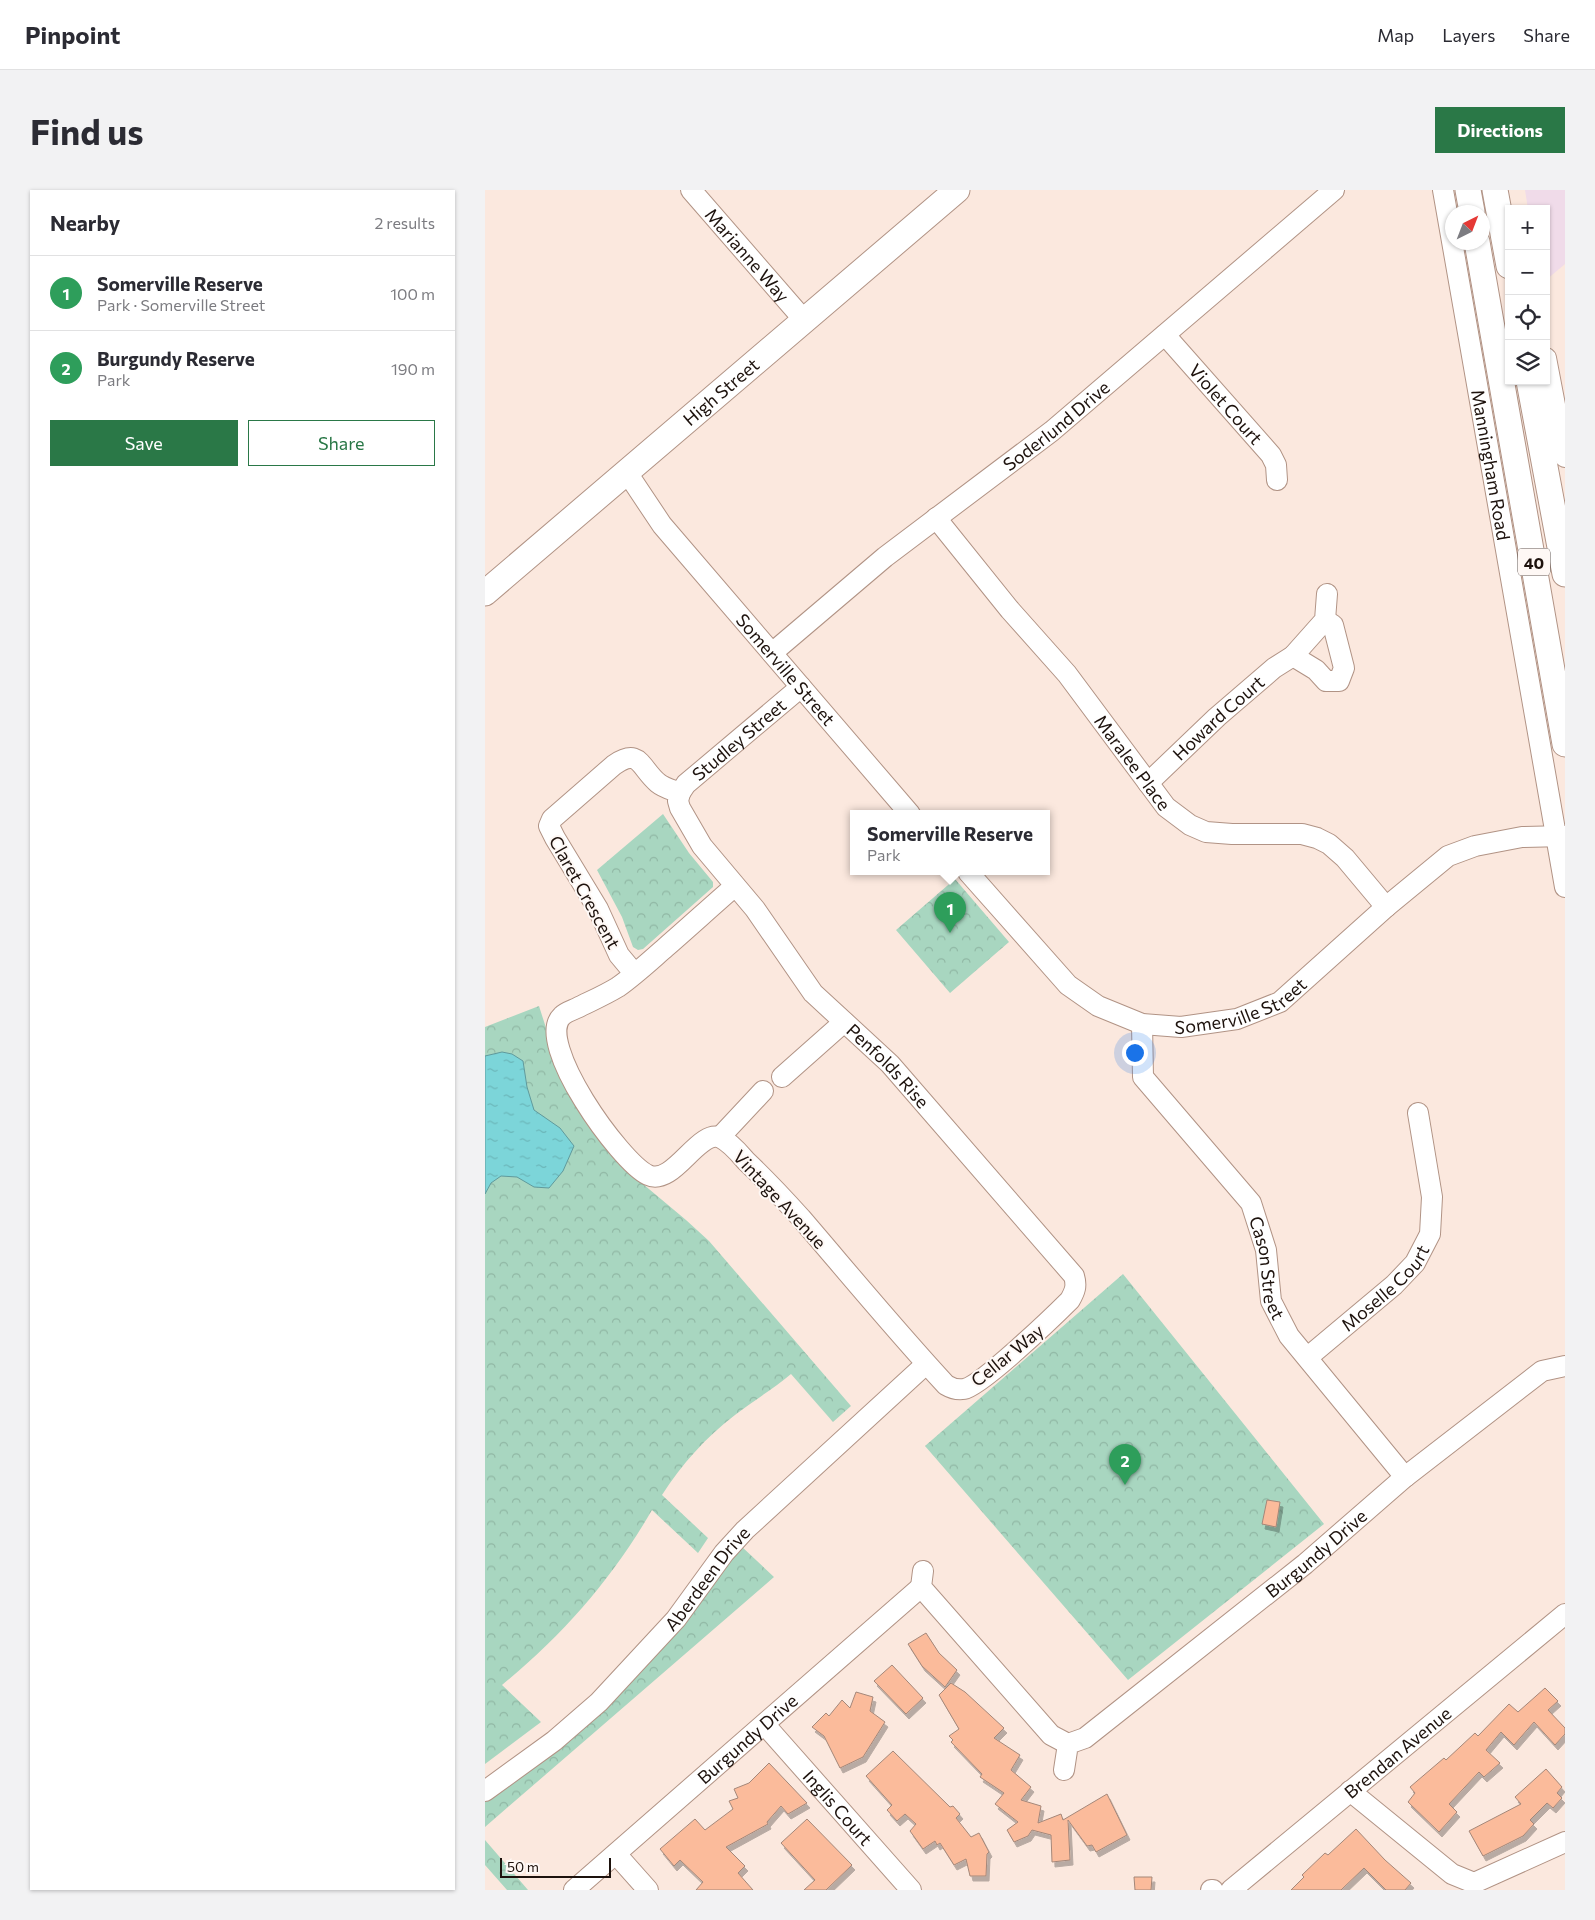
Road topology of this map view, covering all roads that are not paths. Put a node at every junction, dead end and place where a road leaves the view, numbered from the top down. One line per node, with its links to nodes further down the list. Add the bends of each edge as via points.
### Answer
1 (691, 190): 10 (street, Marianne Way)
2 (957, 190): 10 (main road, High Street)
3 (1334, 190): 11 (street, Soderlund Drive)
4 (1443, 190): 30 (street, Manningham Road)
5 (1468, 190): 7 (main road)
6 (1495, 190): 9 (main road)
7 (1471, 205)
8 (1478, 250): 15 (main road, Manningham Road / 40)
9 (1506, 250)
10 (804, 320): 16 (main road, High Street)
11 (1165, 335): 17 (street, Violet Court, via 1271,455 1276,465); 18 (street, Soderlund Drive, via 1051,430)
12 (1531, 385): 14 (main road, 40)
13 (1550, 385): 14 (street)
14 (1560, 458): 15 (street); 19 (main road, 40)
15 (1518, 470): 26 (main road, Manningham Road / 40)
16 (620, 476): 20 (main road, High Street); 23 (street, Somerville Street)
17 (1277, 480)
18 (936, 518): 23 (street, Soderlund Drive, via 885,557); 27 (street, Maralee Place, via 1067,674)
19 (1565, 574)
20 (485, 593)
21 (1327, 594): 22 (street)
22 (1325, 620): 24 (street, Howard Court); 24 (street, via 1333,625 1344,668 1339,680 1326,681 1316,670)
23 (772, 654): 25 (street, Somerville Street)
24 (1293, 656): 27 (street, Howard Court, via 1274,668 1217,717)
25 (801, 687): 28 (street, Studley Street, via 686,784); 29 (street, Somerville Street)
26 (1565, 744)
27 (1148, 783): 34 (street, Maralee Place, via 1166,807 1190,825 1206,832 1302,834 1329,844)
28 (680, 793): 32 (street, Penfolds Rise, via 680,808 703,846); 35 (street, Claret Crescent, via 659,784 639,762 625,758 553,819 549,826 598,909 619,955)
29 (907, 810)
30 (1560, 828): 33 (street, Manningham Road); 34 (street, Somerville Street, via 1475,846 1448,856)
31 (971, 875): 37 (street, Somerville Street, via 1068,985 1099,1006)
32 (735, 886): 35 (street, Vintage Avenue); 36 (street, Penfolds Rise, via 755,909 813,993)
33 (1565, 887)
34 (1386, 907): 37 (street, Somerville Street, via 1280,1002 1237,1019 1181,1027)
35 (634, 973): 41 (street, Vintage Avenue, via 617,987 563,1015 557,1024 566,1065 580,1094 603,1131 630,1161 649,1176 660,1177 705,1141)
36 (845, 1022): 38 (street); 42 (street, Penfolds Rise, via 890,1064 1069,1269)
37 (1142, 1024): 43 (street, Cason Street, via 1143,1077 1251,1203 1266,1250 1271,1301 1289,1336)
38 (782, 1077)
39 (763, 1091): 41 (street)
40 (1418, 1113): 43 (street, Moselle Court, via 1432,1197 1430,1234 1415,1263 1394,1285)
41 (720, 1137): 44 (street, Vintage Avenue, via 776,1190)
42 (1076, 1283): 44 (street, Cellar Way, via 1070,1300 973,1386 963,1390 946,1385)
43 (1308, 1357): 46 (street, Cason Street)
44 (926, 1364): 51 (street, Aberdeen Drive, via 745,1530 723,1553 677,1619 599,1702 553,1741)
45 (1565, 1366): 46 (street, Burgundy Drive, via 1542,1371)
46 (1405, 1478): 49 (street, Burgundy Drive, via 1305,1564 1085,1738)
47 (1565, 1614): 52 (street, Brendan Avenue)
48 (765, 1725): 49 (street, Burgundy Drive, via 922,1579 1051,1735); 54 (street, Burgundy Drive); 57 (street, Inglis Court)
49 (1068, 1744): 50 (street)
50 (1064, 1770)
51 (485, 1790)
52 (1350, 1791): 53 (street, via 1452,1874 1474,1883); 58 (street, Brendan Avenue)
53 (1565, 1842)
54 (616, 1854): 55 (street, Burgundy Drive); 56 (street)
55 (574, 1890)
56 (648, 1890)
57 (911, 1890)
58 (1231, 1890)

